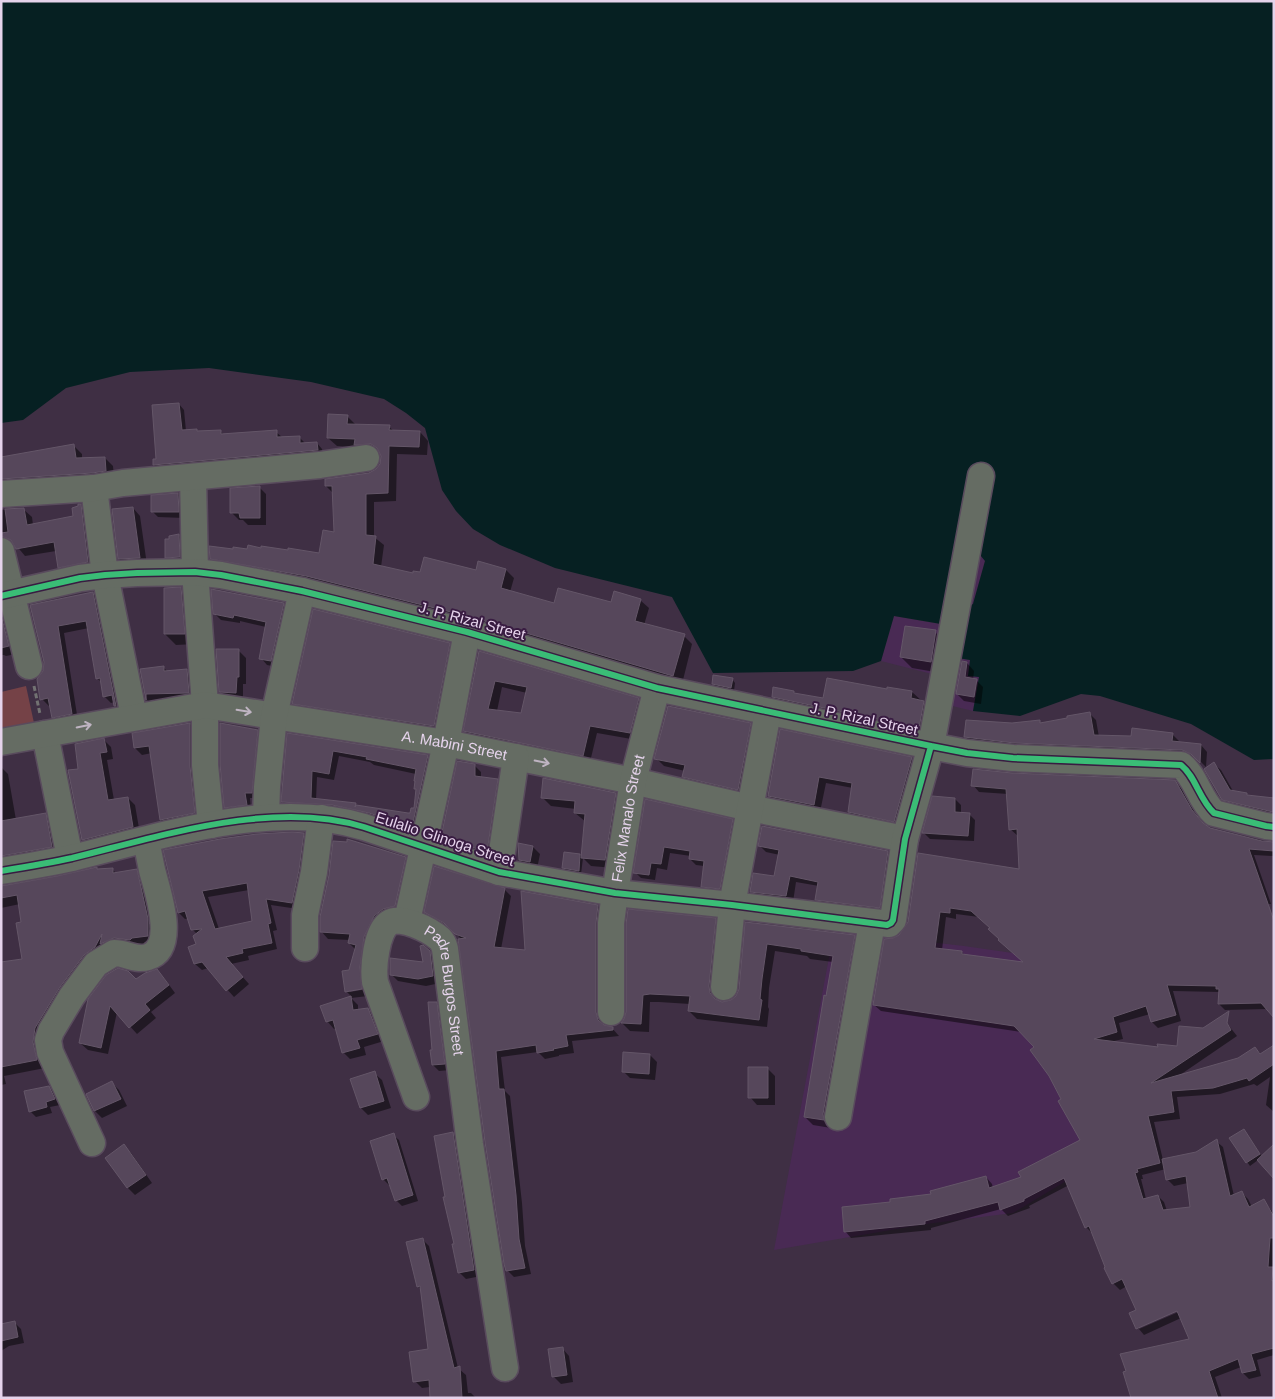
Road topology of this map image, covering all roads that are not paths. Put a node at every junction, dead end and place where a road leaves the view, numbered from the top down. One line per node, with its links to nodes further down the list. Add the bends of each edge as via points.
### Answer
1 (366, 458): 3 (street)
2 (981, 476): 21 (street)
3 (194, 477): 4 (street); 7 (street)
4 (94, 488): 5 (street); 8 (street)
5 (1, 494)
6 (1, 551): 10 (street)
7 (195, 572): 8 (street, J. P. Rizal Street); 9 (street, J. P. Rizal Street); 14 (street)
8 (105, 575): 10 (street, J. P. Rizal Street); 17 (street)
9 (302, 591): 11 (street, J. P. Rizal Street); 16 (street)
10 (6, 594): 12 (street)
11 (467, 632): 13 (street, J. P. Rizal Street); 20 (street, Padre Burgos Street)
12 (29, 666)
13 (656, 688): 15 (street, J. P. Rizal Street); 23 (street, Felix Manalo Street)
14 (205, 705): 16 (street, A. Mabini Street, one-way to 16); 17 (street, A. Mabini Street); 27 (street)
15 (768, 712): 21 (street, J. P. Rizal Street); 24 (street)
16 (274, 716): 20 (street, A. Mabini Street); 25 (street)
17 (134, 717): 18 (street, A. Mabini Street, one-way to 17)
18 (45, 734): 19 (street, A. Mabini Street); 32 (street)
19 (1, 742)
20 (446, 743): 22 (street, A. Mabini Street); 31 (street, Padre Burgos Street)
21 (931, 746): 28 (street, J. P. Rizal Street, via 1013,758 1181,765 1214,813); 29 (street)
22 (516, 757): 23 (street, A. Mabini Street, one-way to 23); 34 (street)
23 (633, 780): 24 (street, A. Mabini Street); 35 (street, Felix Manalo Street)
24 (750, 808): 29 (street, A. Mabini Street); 36 (street)
25 (266, 817): 26 (street, Eulalio Glinoga Street); 27 (street, Eulalio Glinoga Street)
26 (321, 818): 31 (street, Eulalio Glinoga Street, via 342,820); 39 (street, via 305,916)
27 (211, 825): 30 (street, Eulalio Glinoga Street)
28 (1274, 827)
29 (905, 839): 38 (street, via 894,920 889,924)
30 (146, 840): 32 (street, Eulalio Glinoga Street); 44 (street, via 164,920 160,946 149,957 134,958 114,953 96,964 72,996 48,1040 50,1052)
31 (423, 846): 34 (street, Eulalio Glinoga Street); 37 (street, Padre Burgos Street)
32 (70, 858): 33 (street, Eulalio Glinoga Street)
33 (1, 871)
34 (499, 872): 35 (street, Eulalio Glinoga Street)
35 (615, 893): 36 (street, Eulalio Glinoga Street); 41 (street, Felix Manalo Street, via 611,923)
36 (732, 905): 38 (street, Eulalio Glinoga Street); 40 (street)
37 (407, 921): 42 (street, via 395,920 384,929 374,961 374,973); 45 (street, Padre Burgos Street, via 439,938 445,949 470,1144)
38 (878, 924): 43 (street)
39 (305, 948)
40 (724, 987)
41 (611, 1012)
42 (416, 1097)
43 (838, 1117)
44 (92, 1143)
45 (505, 1368)

